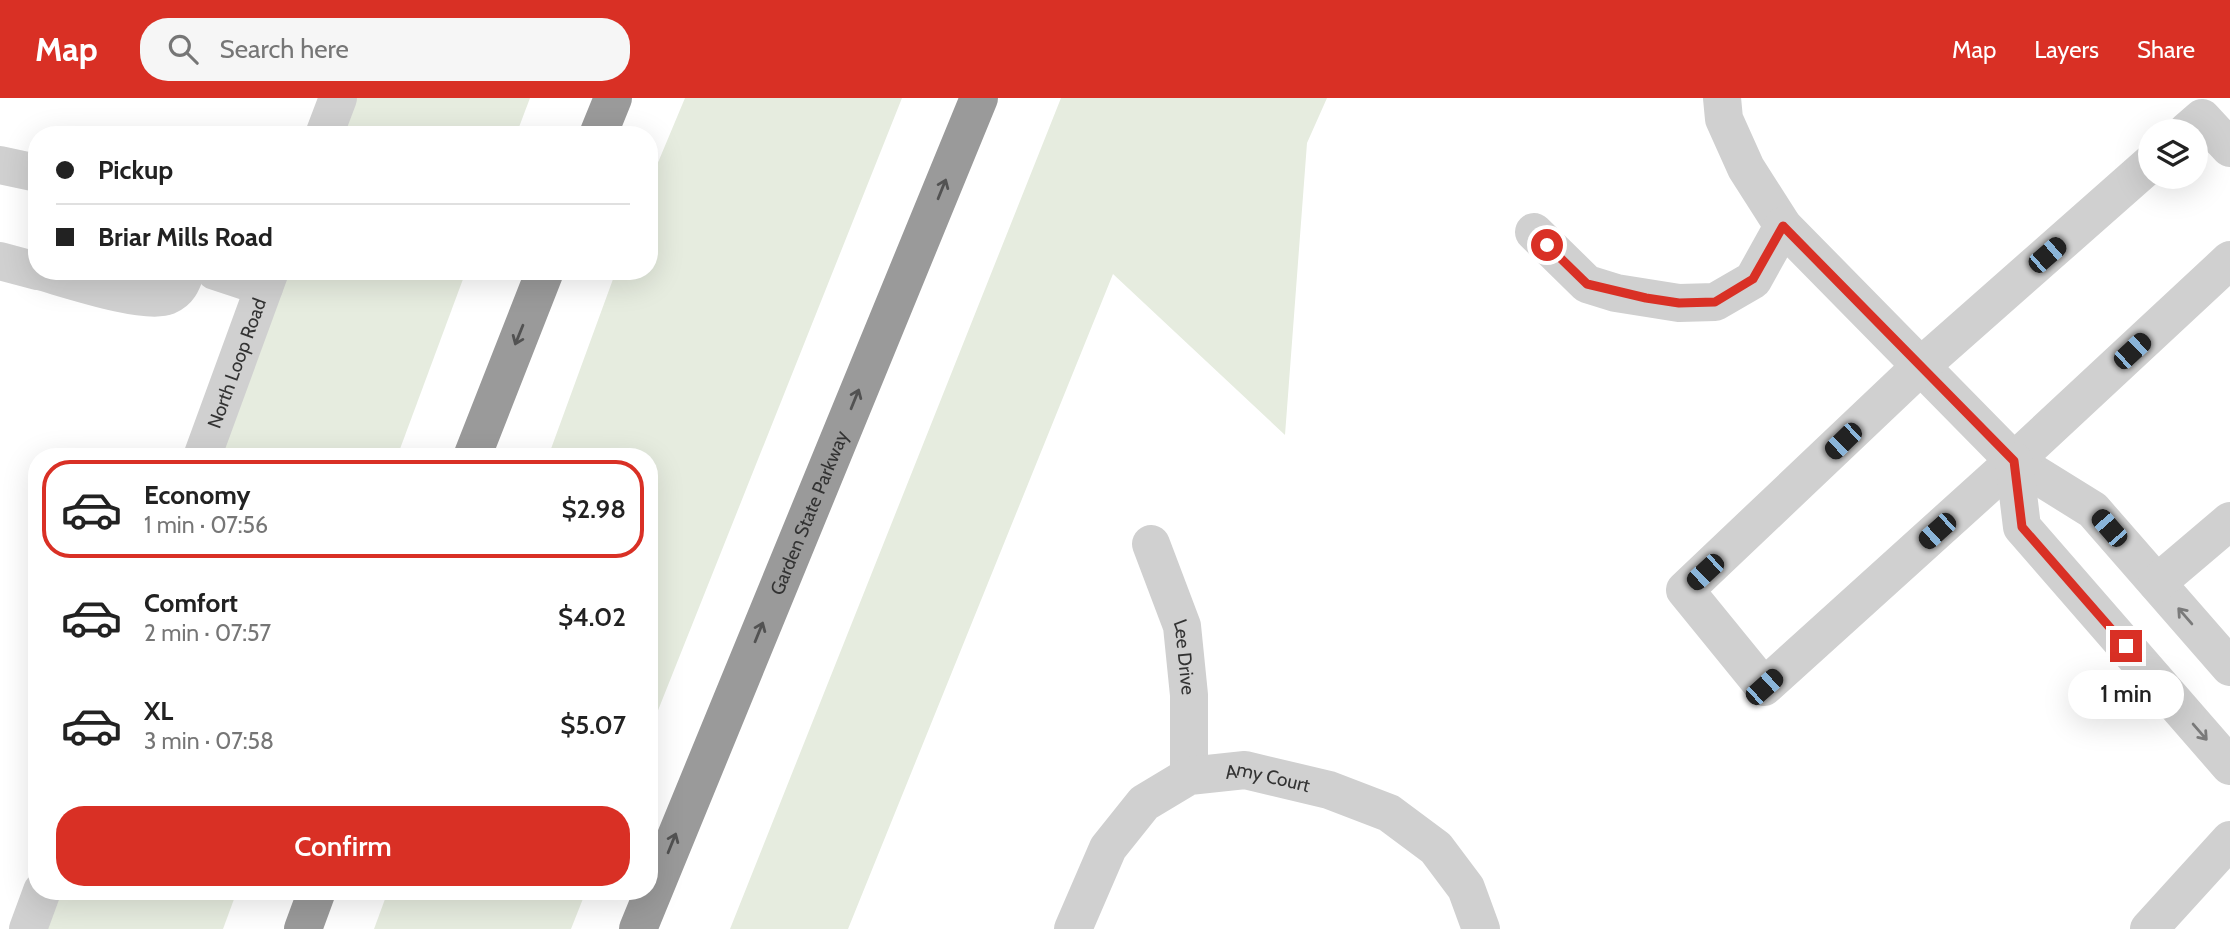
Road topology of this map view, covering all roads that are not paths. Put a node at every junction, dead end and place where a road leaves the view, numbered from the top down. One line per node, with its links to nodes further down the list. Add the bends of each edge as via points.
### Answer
1 (338, 98): 6 (street)
2 (613, 98): 7 (highway)
3 (979, 98): 32 (highway, Garden State Parkway, one-way to 3)
4 (1722, 98): 12 (street, via 1724,119 1745,168)
5 (2208, 124): 8 (street)
6 (327, 126)
7 (602, 126)
8 (2230, 148)
9 (0, 165): 10 (street)
10 (28, 171)
11 (2138, 175): 21 (street)
12 (1783, 226): 13 (street, via 1753,279 1715,302 1679,303 1587,284); 21 (street)
13 (1534, 232)
14 (2230, 260): 24 (street)
15 (0, 261): 16 (street)
16 (28, 268)
17 (73, 280): 18 (street, via 139,297 166,297)
18 (183, 280)
19 (267, 280): 22 (street, North Loop Road)
20 (541, 280): 23 (highway, one-way to 23)
21 (1922, 366): 24 (street); 24 (street, via 1685,590 1764,687)
22 (205, 448)
23 (476, 448)
24 (2014, 461): 27 (street, via 2093,510); 29 (street, one-way to 29, via 2022,527)
25 (2230, 521): 27 (street)
26 (1151, 544): 30 (street, Lee Drive, via 1182,626 1189,695)
27 (2157, 583): 28 (street, one-way to 27)
28 (2230, 667)
29 (2230, 766)
30 (1189, 776): 39 (street, Amy Court, via 1144,803 1108,849); 40 (street, Amy Court, via 1245,770 1329,790 1389,813 1436,849 1466,888)
31 (2230, 840): 41 (street)
32 (658, 880)
33 (39, 900): 36 (street)
34 (314, 900): 37 (highway)
35 (650, 900): 38 (highway, Garden State Parkway, one-way to 35)
36 (28, 929)
37 (303, 929)
38 (638, 929)
39 (1073, 929)
40 (1480, 929)
41 (2149, 929)

